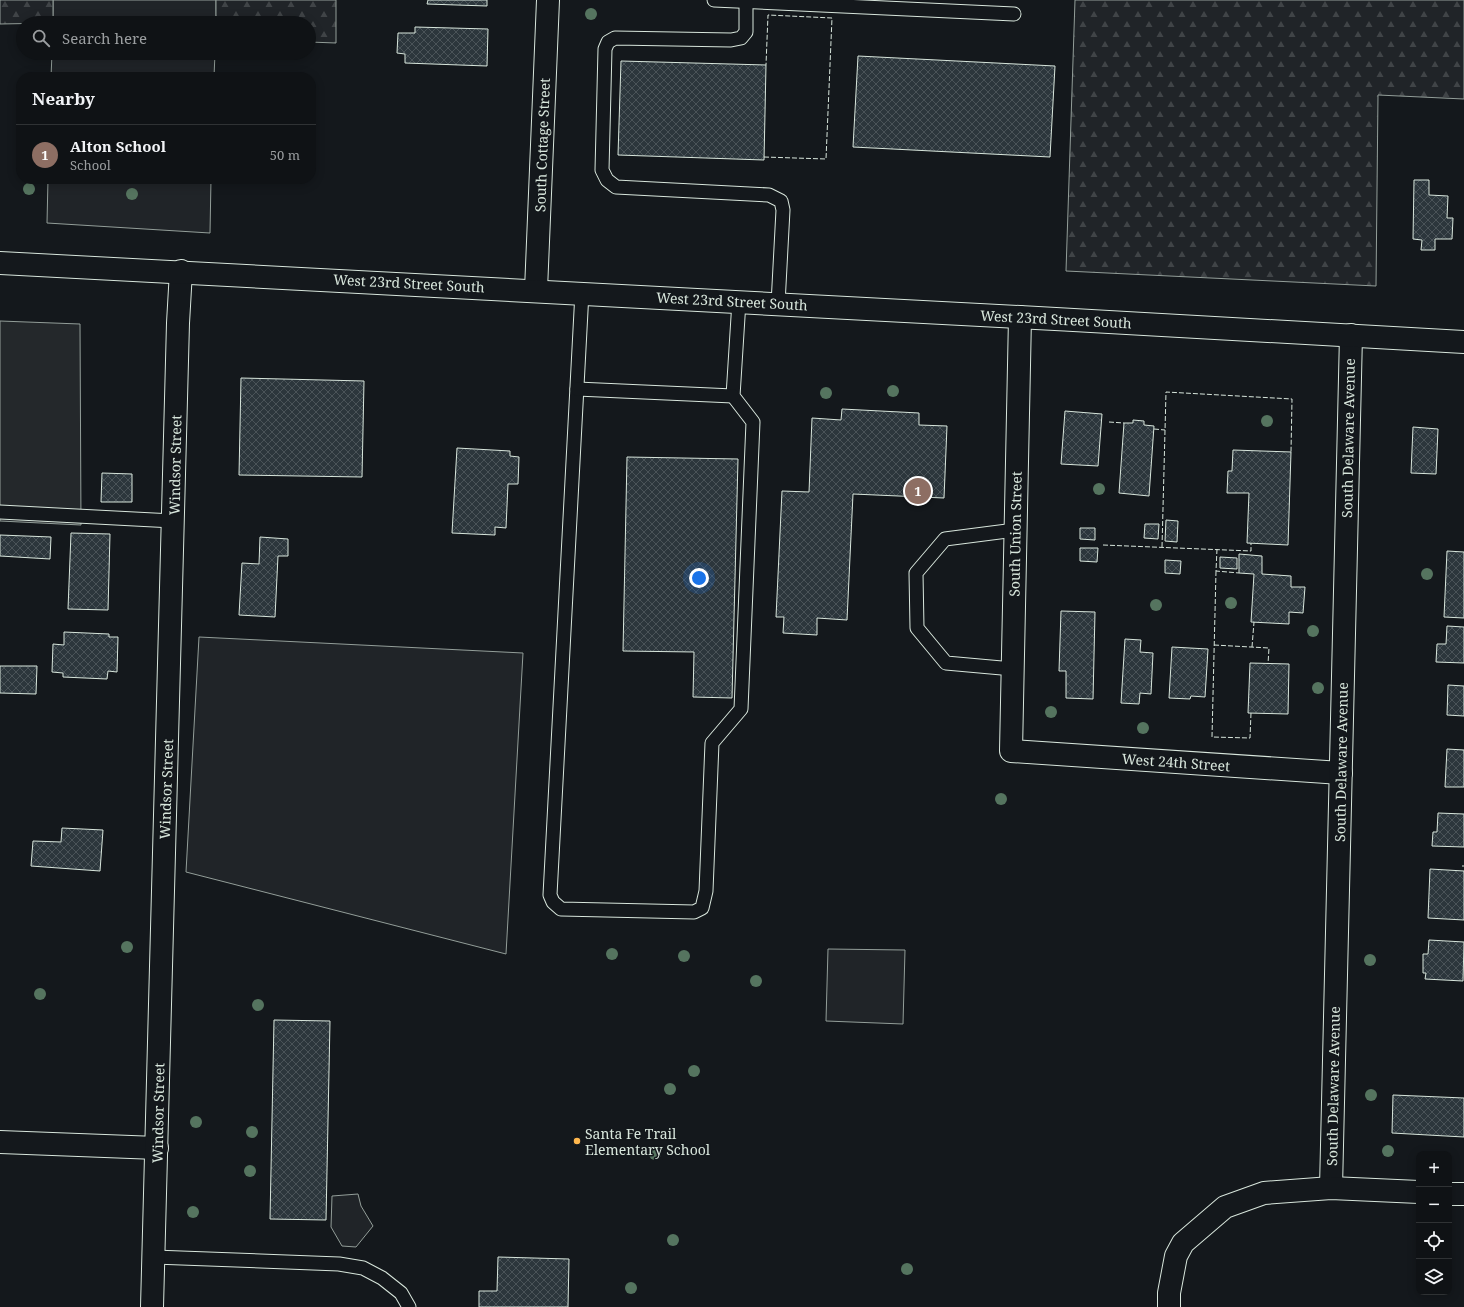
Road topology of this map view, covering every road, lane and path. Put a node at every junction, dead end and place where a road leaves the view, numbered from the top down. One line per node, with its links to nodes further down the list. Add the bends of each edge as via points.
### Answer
1 (548, 0): 7 (street, South Cottage Street)
2 (714, 0): 3 (lane)
3 (746, 2): 4 (lane); 10 (lane, via 746,32 741,38 615,38 608,42 605,49 602,170 607,180 616,187 769,195 781,201 783,210)
4 (1014, 14)
5 (0, 263): 6 (street, West 23rd Street South)
6 (181, 271): 7 (street, West 23rd Street South); 17 (street, Windsor Street)
7 (536, 290): 8 (street, West 23rd Street South)
8 (582, 292): 9 (street, West 23rd Street South); 14 (lane)
9 (739, 301): 10 (street, West 23rd Street South); 15 (lane)
10 (778, 304): 11 (street, West 23rd Street South)
11 (1020, 317): 12 (street, West 23rd Street South); 18 (street, South Union Street)
12 (1351, 335): 13 (street, West 23rd Street South); 21 (street, South Delaware Avenue)
13 (1464, 342)
14 (577, 389): 15 (lane); 15 (lane, via 550,895 561,909 694,912 702,908 706,891 712,742 741,709 753,422)
15 (733, 396)
16 (0, 512): 17 (lane)
17 (174, 521): 23 (street, Windsor Street)
18 (1015, 530): 19 (street, South Union Street); 19 (lane, via 945,539 916,573 917,628 946,663)
19 (1013, 669): 20 (street, South Union Street)
20 (1011, 751): 21 (street, West 24th Street)
21 (1341, 773): 24 (street, South Delaware Avenue)
22 (0, 1142): 23 (street)
23 (157, 1148): 28 (street, Windsor Street)
24 (1331, 1188): 25 (street); 31 (street, via 1264,1193 1225,1207 1183,1243 1176,1256 1169,1292)
25 (1416, 1192)
26 (1452, 1194): 27 (street)
27 (1464, 1194)
28 (154, 1257): 29 (street, Windsor Street); 30 (lane, via 339,1264 363,1268 401,1292)
29 (152, 1307)
30 (409, 1307)
31 (1169, 1307)

